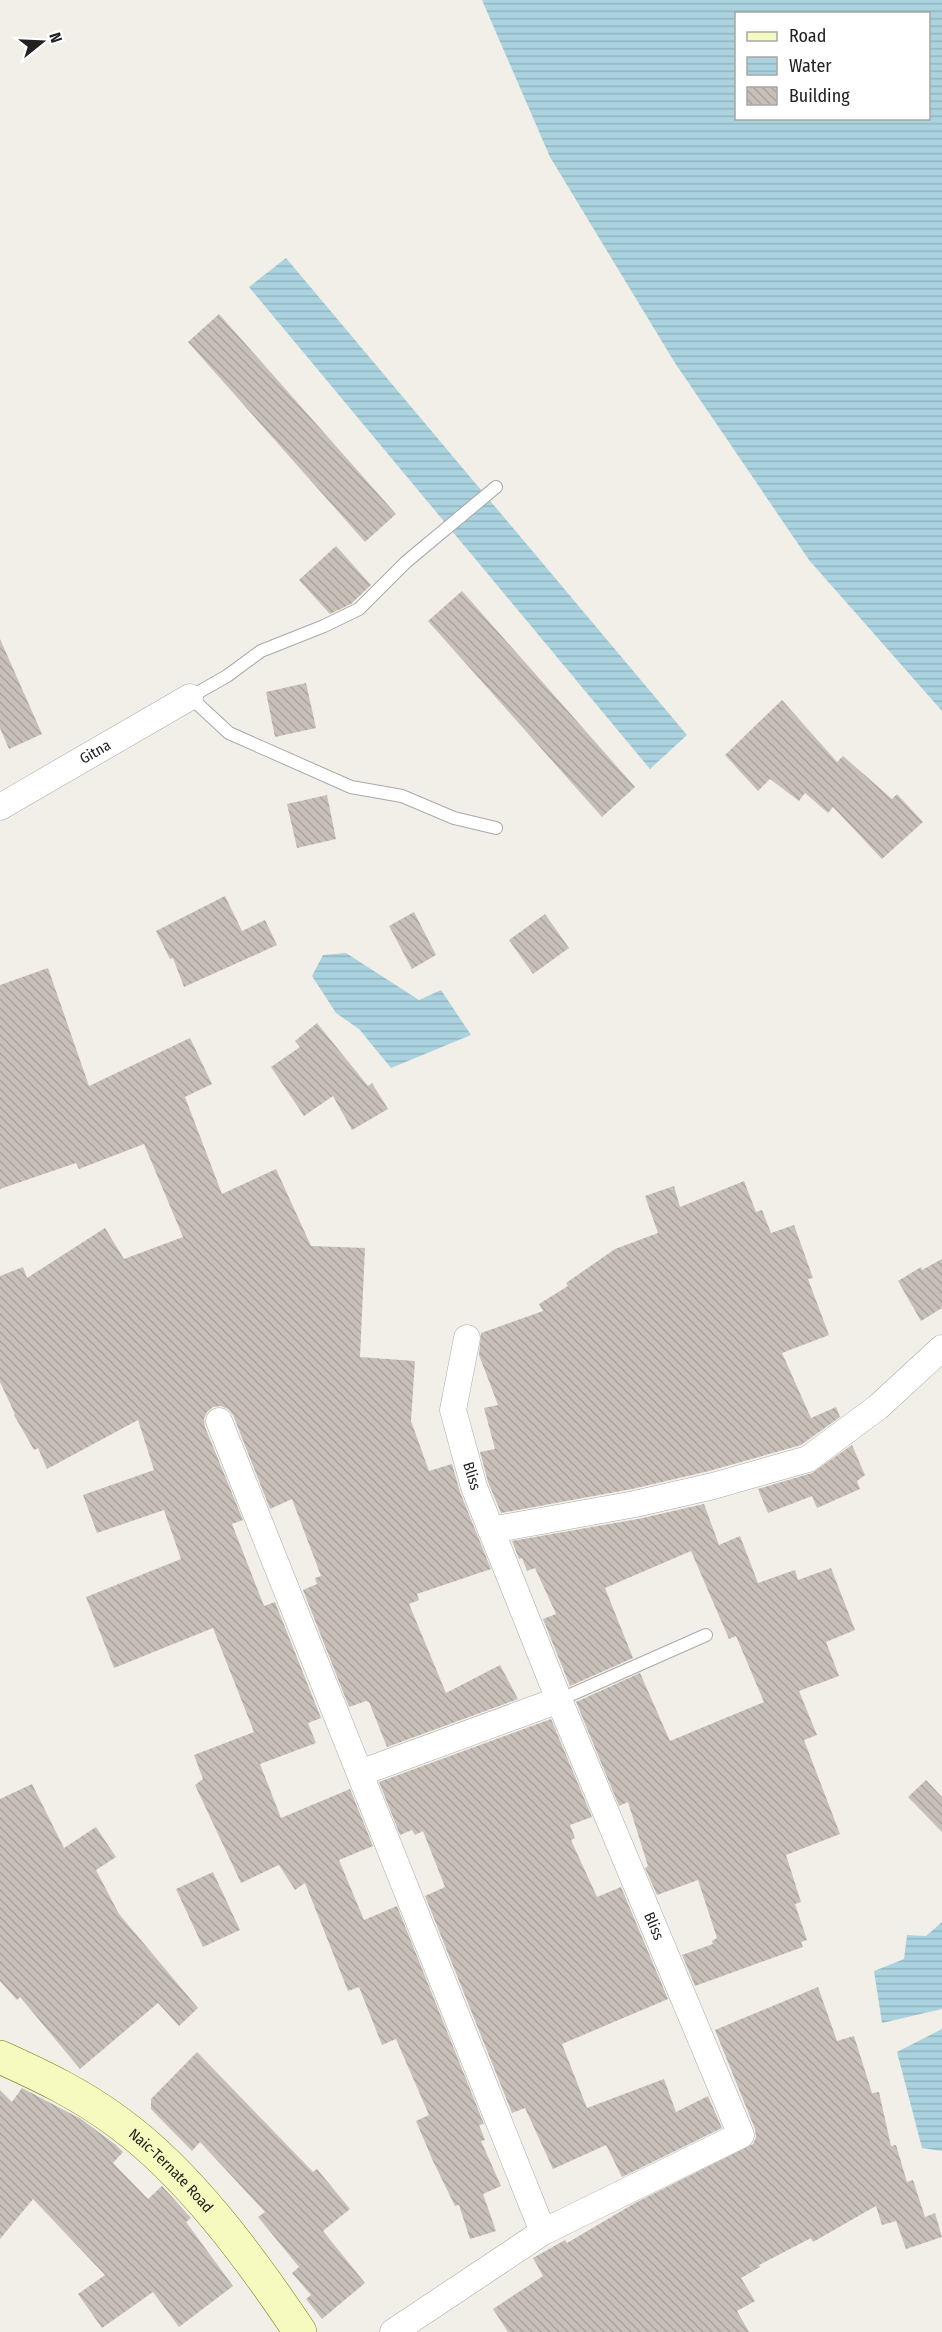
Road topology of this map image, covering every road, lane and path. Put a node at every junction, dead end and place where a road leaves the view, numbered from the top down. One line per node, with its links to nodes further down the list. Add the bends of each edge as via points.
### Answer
1 (496, 487): 2 (lane, via 406,562 359,609 261,651)
2 (190, 697): 3 (street, Gitna); 4 (lane, via 229,733 351,787 402,796 454,819)
3 (0, 807)
4 (496, 828)
5 (467, 1338): 8 (street, Bliss, via 453,1410 474,1487)
6 (942, 1348): 8 (street, via 878,1407 808,1459 635,1504)
7 (219, 1421): 11 (street)
8 (491, 1530): 10 (street, Bliss)
9 (706, 1635): 10 (lane)
10 (559, 1700): 11 (street); 13 (street, Bliss, via 741,2135)
11 (360, 1773): 13 (street)
12 (0, 2057): 14 (main road, Naic-Ternate Road, via 59,2084 120,2123 168,2165 216,2219)
13 (543, 2232): 15 (street, Bliss)
14 (300, 2332)
15 (393, 2332)

